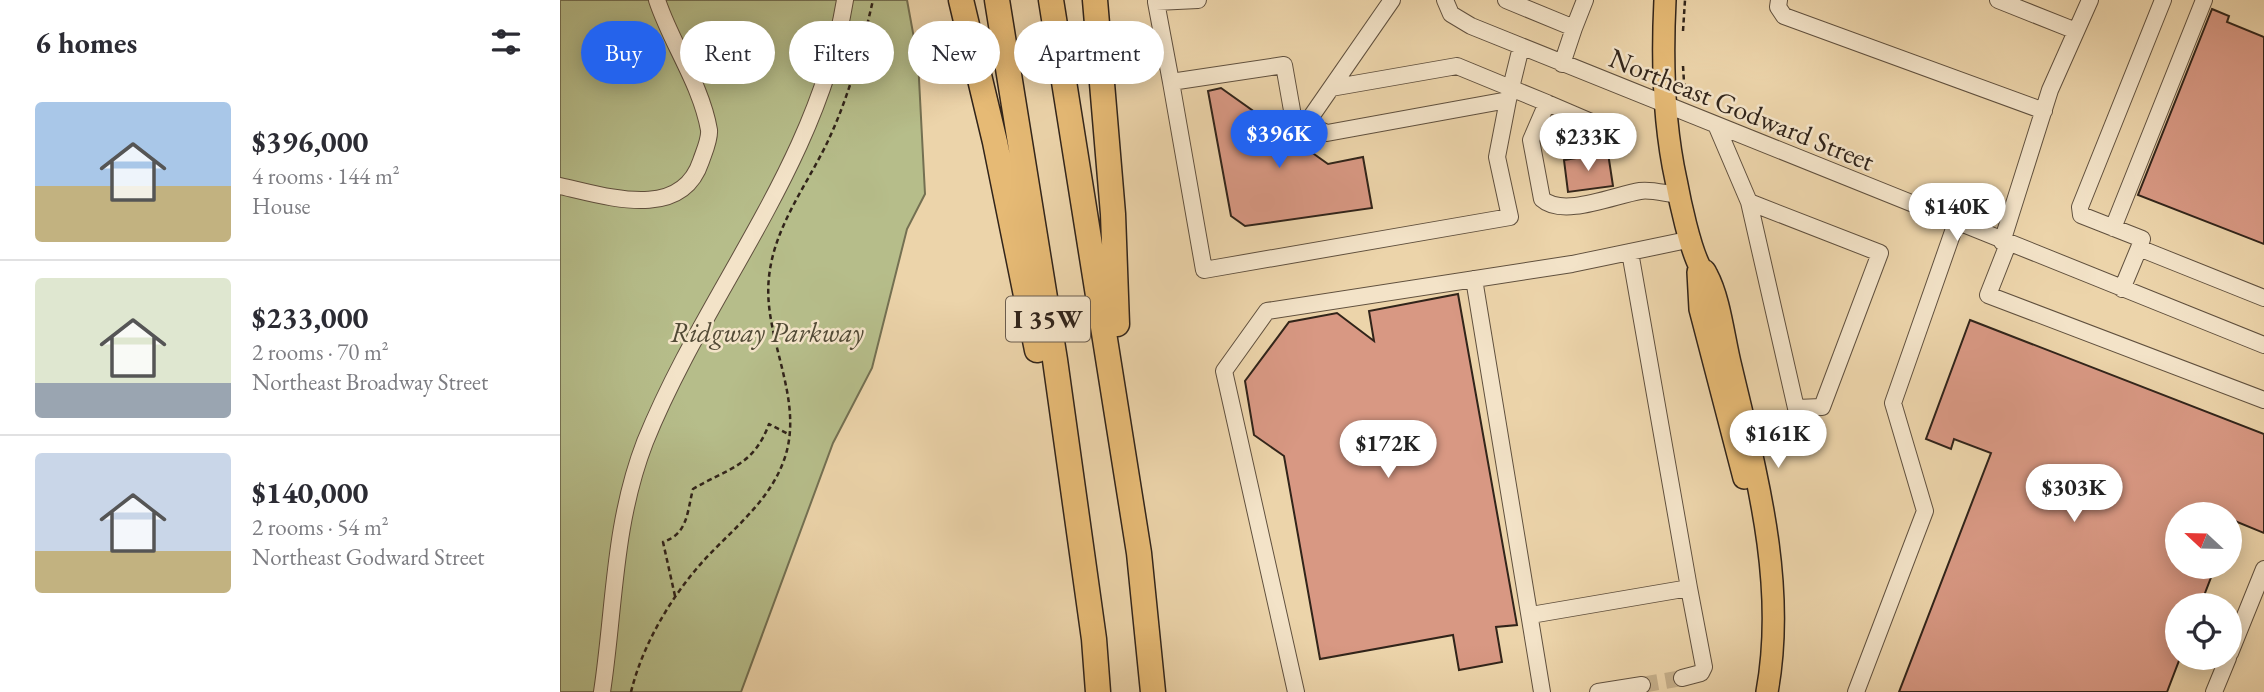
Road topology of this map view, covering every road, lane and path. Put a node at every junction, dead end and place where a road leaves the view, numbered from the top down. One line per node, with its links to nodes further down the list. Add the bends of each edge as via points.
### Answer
1 (657, 0): 34 (street, via 710,133 696,176 674,196 626,201)
2 (845, 0): 59 (street, via 832,61 794,161 645,442 619,536)
3 (873, 0): 49 (path, via 843,104 787,218 768,278)
4 (961, 0): 55 (highway, via 1014,234)
5 (997, 0): 55 (highway, I 35W)
6 (1051, 0): 48 (highway, I 35W)
7 (1095, 0): 48 (highway, via 1113,214)
8 (1198, 0): 19 (street)
9 (1392, 0): 26 (street)
10 (1445, 0): 23 (street, Northeast Godward Street, via 1459,20)
11 (1506, 0): 20 (street)
12 (1585, 0): 21 (street)
13 (1665, 0): 29 (main road)
14 (1779, 0): 30 (street, via 1784,16)
15 (1998, 0): 22 (street)
16 (2090, 0): 22 (street)
17 (2163, 0): 38 (street, via 2080,207 2081,215)
18 (2204, 0): 38 (street)
19 (1156, 1): 25 (street)
20 (1544, 7): 21 (street)
21 (1574, 28): 24 (street)
22 (2076, 31): 30 (street)
23 (1521, 47): 24 (street, Northeast Godward Street); 27 (street)
24 (1562, 64): 29 (street, Northeast Godward Street)
25 (1171, 82): 27 (street, via 1204,270 1510,218 1497,157); 31 (street, via 1284,65 1293,116)
26 (1331, 88): 27 (street, via 1457,66); 31 (street)
27 (1510, 94): 28 (street); 31 (street, via 1327,133)
28 (1547, 103): 33 (street); 35 (street, via 1531,147 1539,194 1547,204 1559,207 1642,191)
29 (1665, 105): 32 (street, Northeast Godward Street); 35 (main road)
30 (2044, 111): 40 (street)
31 (1306, 124)
32 (1717, 127): 36 (street); 37 (street, Northeast Godward Street)
33 (1610, 130)
34 (560, 186)
35 (1679, 195): 39 (main road)
36 (1749, 202): 36 (street, via 1796,408 1822,407 1880,253)
37 (1956, 223): 40 (street, Northeast Godward Street); 67 (street, via 1893,403 1924,511)
38 (2112, 228): 41 (street, via 2143,239)
39 (1692, 239): 42 (street); 66 (main road, via 1717,310 1762,502 1773,617)
40 (2005, 243): 44 (street, Northeast Godward Street); 47 (street, via 1988,296)
41 (2139, 248): 44 (street); 45 (street)
42 (1630, 252): 43 (street); 51 (street)
43 (1474, 279): 53 (street); 63 (street, via 1267,311 1224,371)
44 (2122, 289): 46 (street, Northeast Godward Street)
45 (2264, 298)
46 (2264, 345)
47 (2264, 400)
48 (1121, 433): 62 (highway, I 35W)
49 (790, 435): 52 (path, via 772,488); 52 (path, via 769,424 763,442 749,459 693,489 684,528 677,537 663,542)
50 (2264, 569): 54 (street)
51 (1689, 588): 53 (street); 57 (street, via 1704,667 1701,673)
52 (675, 596): 60 (path)
53 (1531, 615): 64 (street)
54 (2242, 623)
55 (1094, 639): 61 (highway, I 35W)
56 (2223, 670): 68 (street)
57 (1682, 678)
58 (1642, 685): 65 (street)
59 (602, 692)
60 (631, 692)
61 (1098, 692)
62 (1153, 692)
63 (1296, 692)
64 (1542, 692)
65 (1598, 692)
66 (1767, 692)
67 (1856, 692)
68 (2214, 692)

